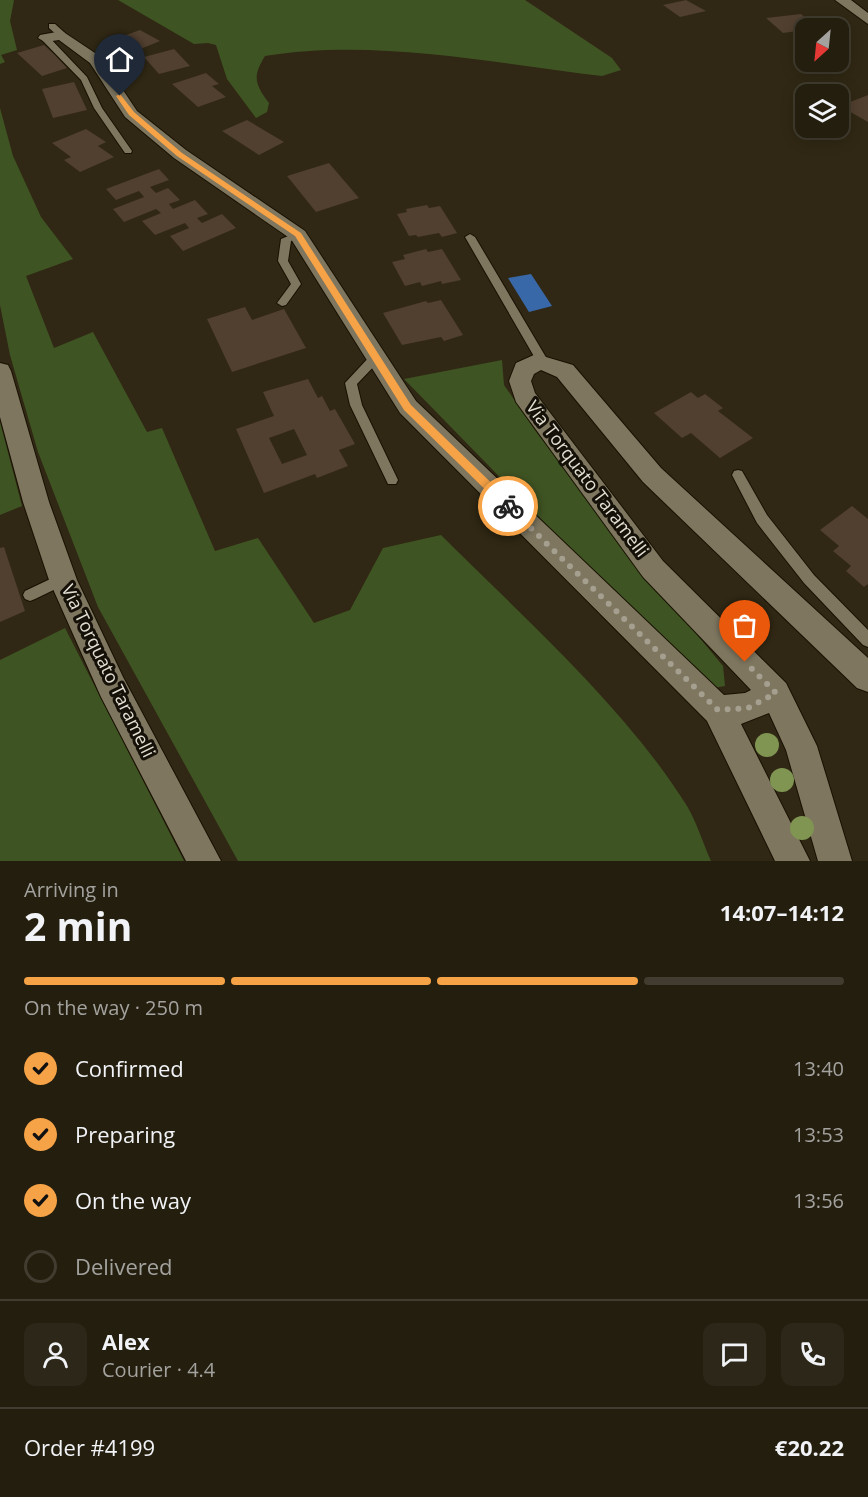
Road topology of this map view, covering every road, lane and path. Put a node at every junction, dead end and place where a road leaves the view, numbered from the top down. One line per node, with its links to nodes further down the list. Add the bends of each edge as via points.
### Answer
1 (842, 0): 2 (street)
2 (868, 20)
3 (53, 33): 4 (lane); 5 (street, via 96,60 131,114 180,154)
4 (128, 151)
5 (298, 235): 7 (lane, via 286,239 283,261 296,284); 8 (street)
6 (470, 237): 9 (lane)
7 (282, 303)
8 (376, 357): 12 (lane, via 351,383 356,405); 18 (street, via 408,408)
9 (543, 362): 16 (street, via 565,371 652,475); 17 (street, Via Torquato Taramelli, via 524,369 520,381 524,396 653,569)
10 (0, 371): 13 (street, Via Torquato Taramelli, via 24,467)
11 (738, 474): 15 (lane, via 768,527 809,579)
12 (392, 480)
13 (63, 579): 14 (lane); 19 (street, Via Torquato Taramelli, via 100,663)
14 (30, 595)
15 (868, 640)
16 (868, 678)
17 (776, 693): 18 (street, via 748,708); 21 (street, Via Torquato Taramelli, via 801,746)
18 (718, 710): 20 (street)
19 (204, 861)
20 (793, 861)
21 (835, 861)

